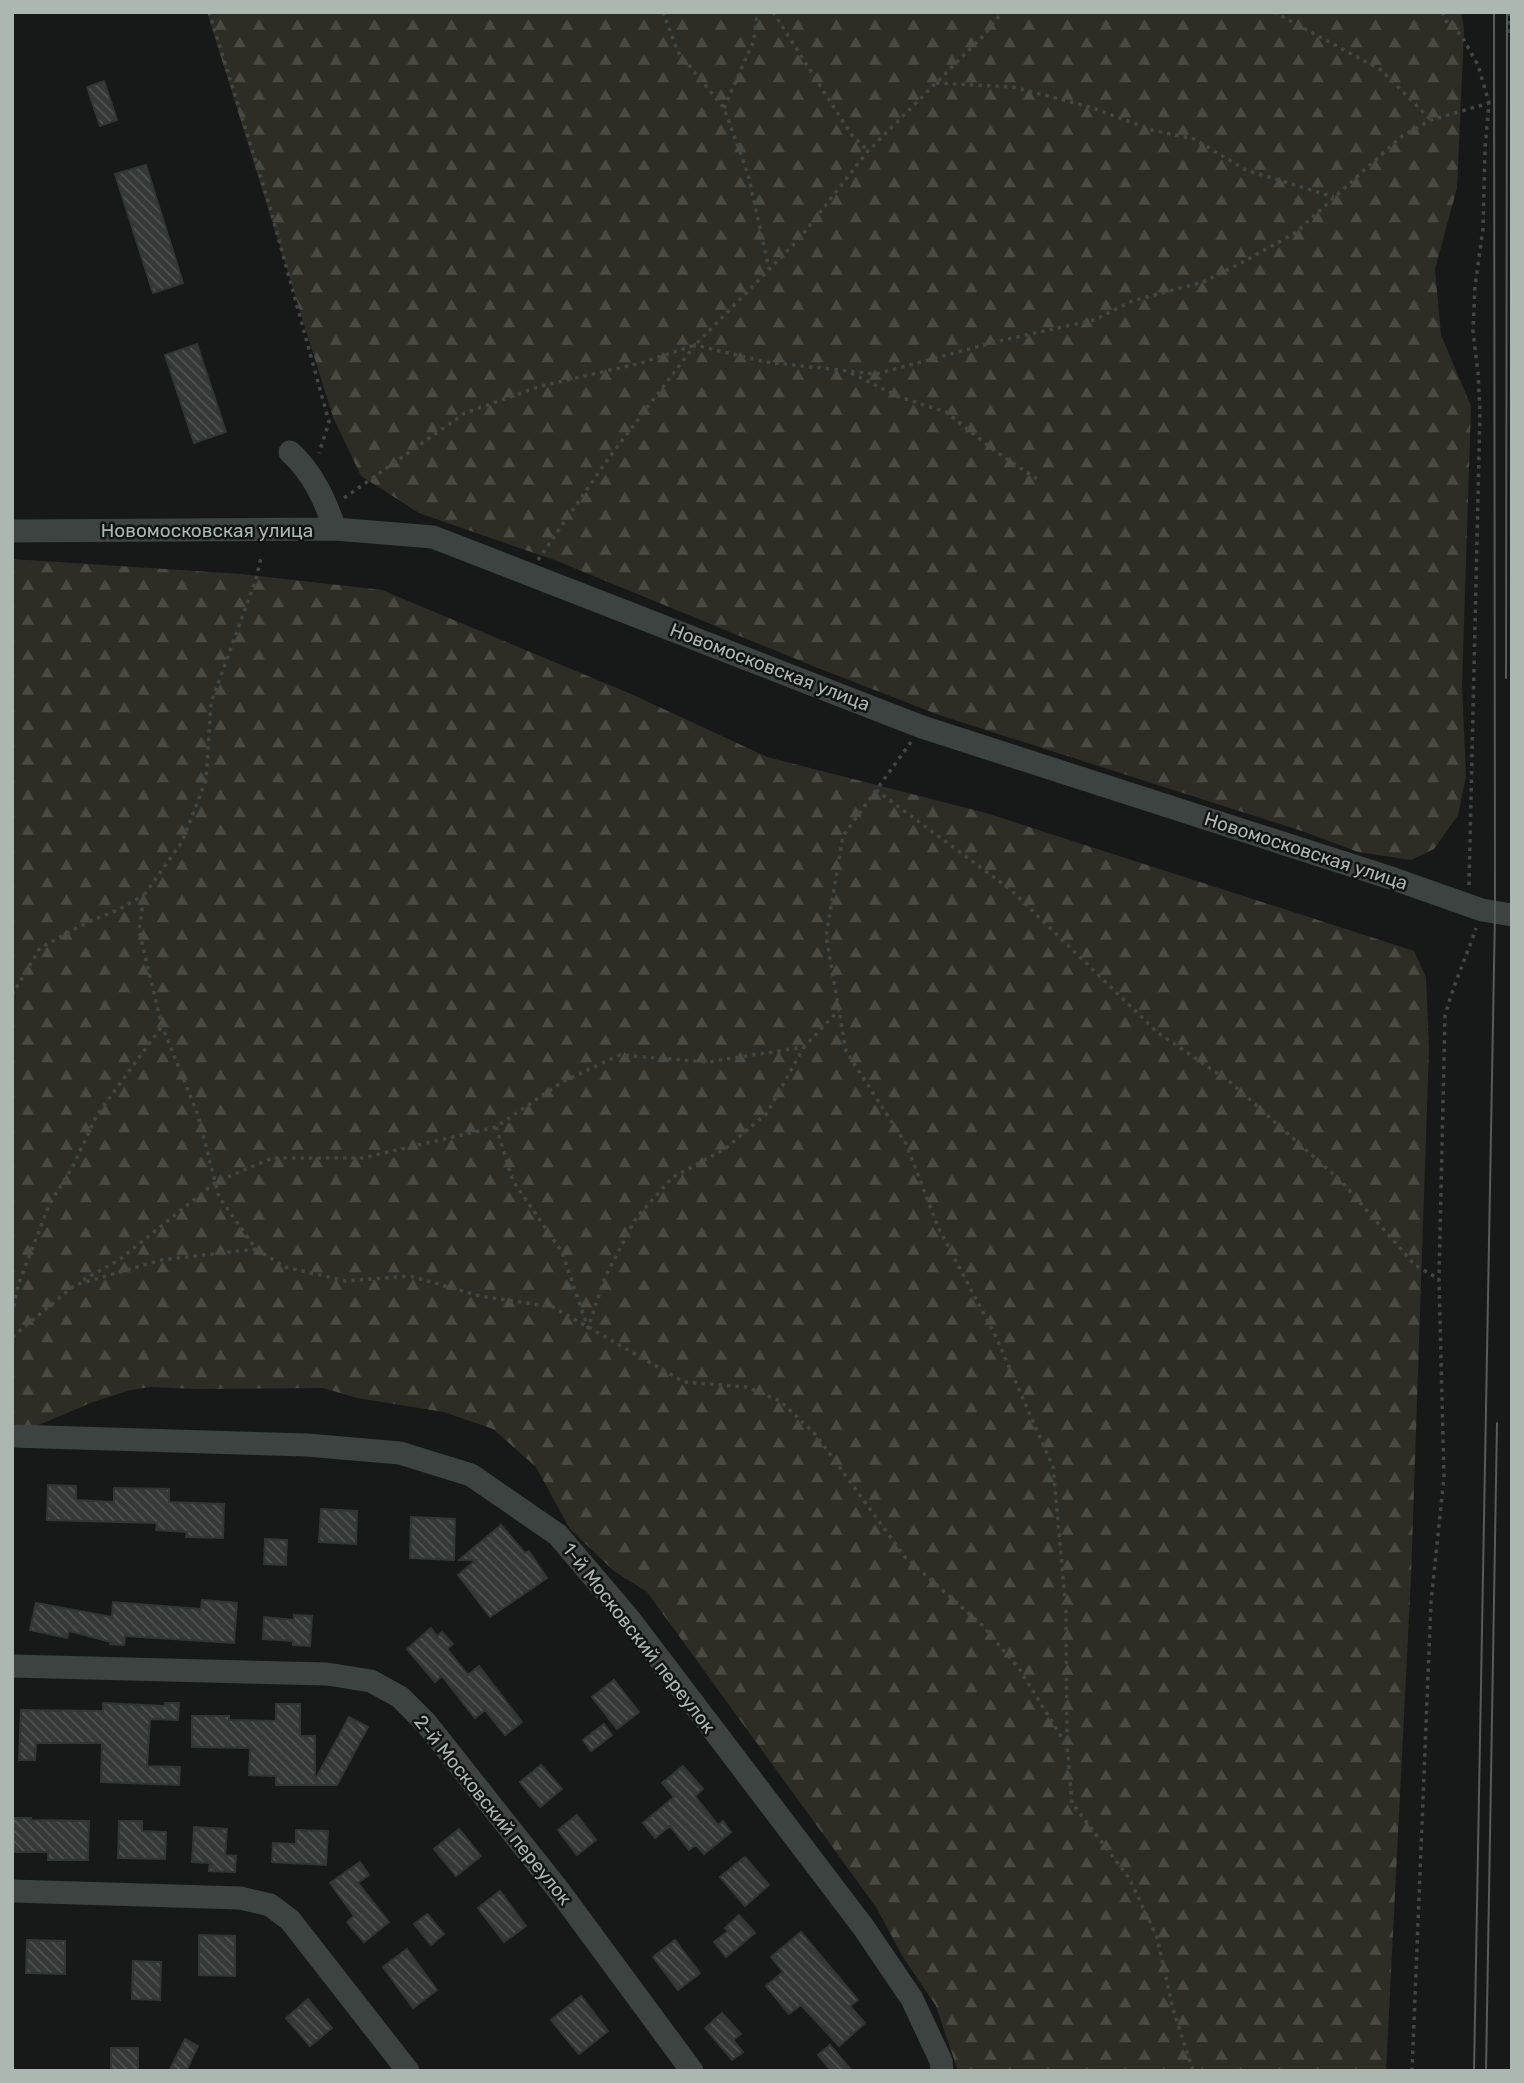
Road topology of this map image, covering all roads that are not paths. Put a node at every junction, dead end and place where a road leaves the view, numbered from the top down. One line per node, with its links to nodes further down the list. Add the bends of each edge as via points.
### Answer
1 (290, 452): 2 (street, via 309,471)
2 (331, 519): 3 (street, Новомосковская улица); 4 (street, Новомосковская улица, via 433,537 922,727 1475,907)
3 (12, 531)
4 (1512, 915)
5 (12, 1436): 10 (street, 1-й Московский переулок, via 320,1446 400,1453 471,1475 558,1535 630,1620 870,1938 912,1999 942,2061)
6 (12, 1666): 9 (street, 2-й Московский переулок, via 327,1674 371,1681 400,1697 426,1723 560,1892)
7 (12, 1891): 8 (street, via 240,1898 270,1905 309,1942)
8 (408, 2071)
9 (692, 2071)
10 (942, 2071)

